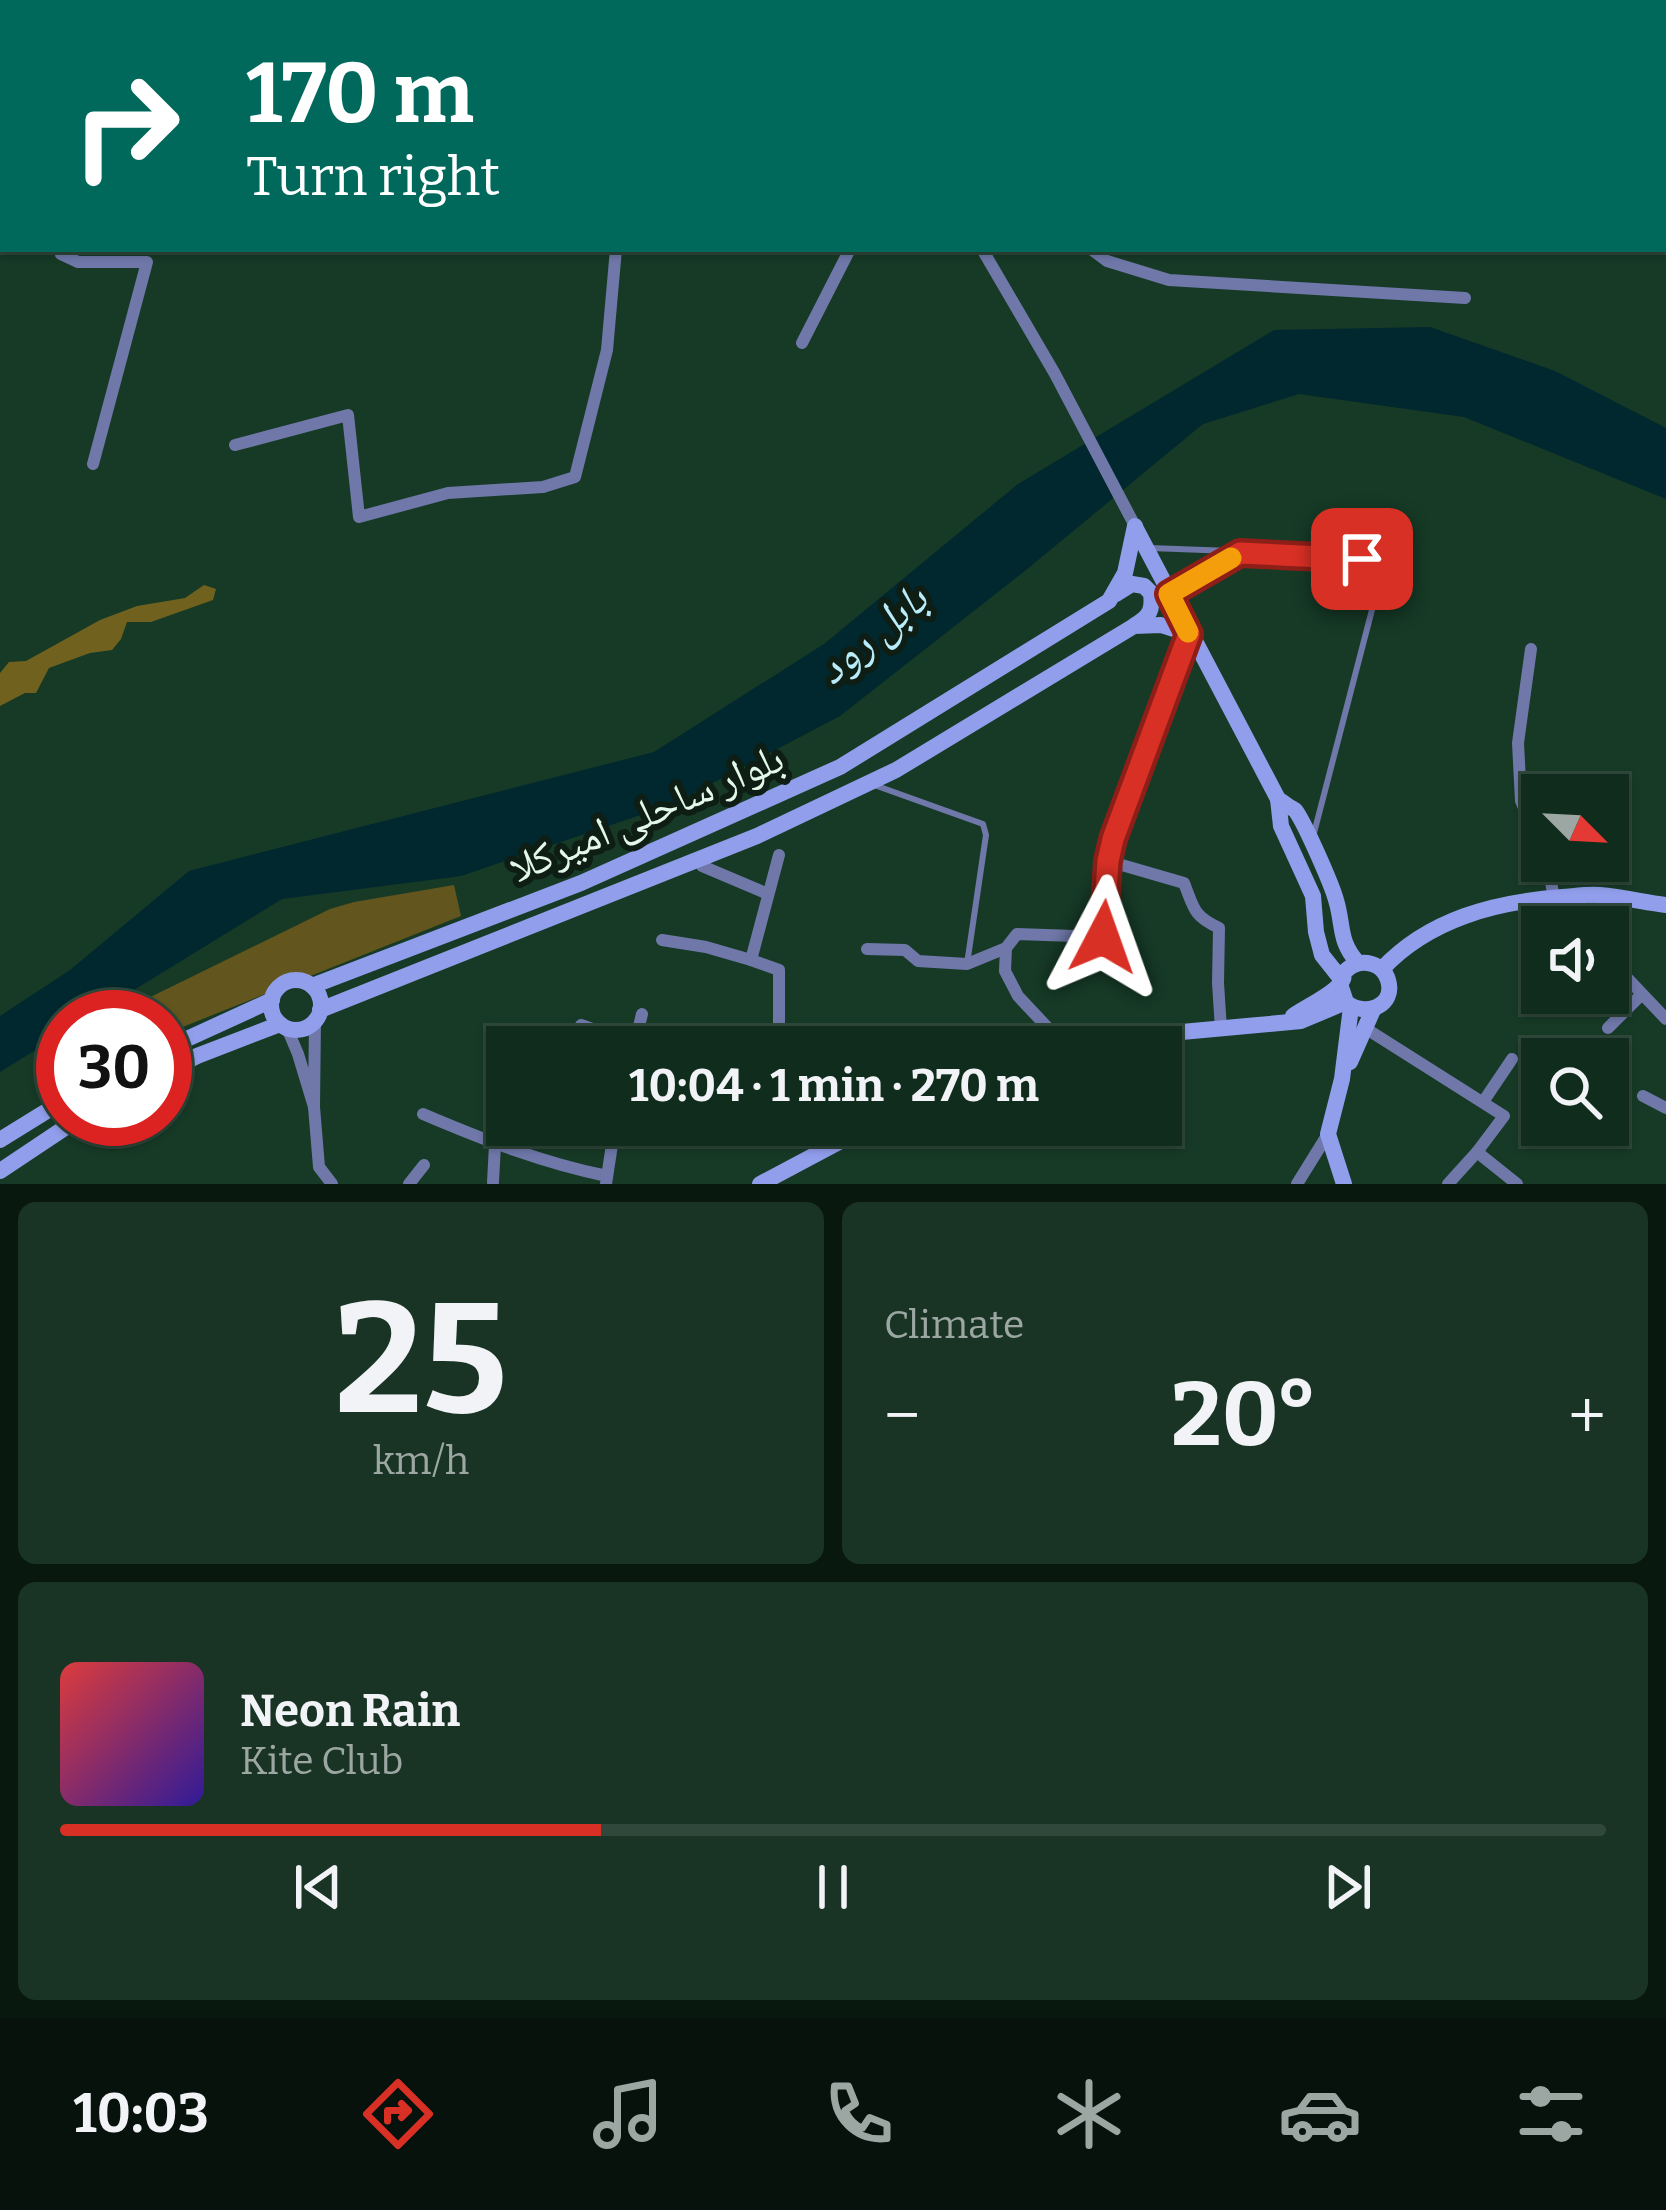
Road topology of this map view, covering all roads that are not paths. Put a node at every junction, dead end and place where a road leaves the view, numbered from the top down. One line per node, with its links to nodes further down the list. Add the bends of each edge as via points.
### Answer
1 (61, 252): 9 (street, via 78,262 147,262)
2 (616, 252): 8 (street, via 607,350 575,477 448,493 359,517 349,415)
3 (848, 252): 7 (street)
4 (984, 252): 10 (street)
5 (1095, 252): 6 (street, via 1169,280)
6 (1465, 298)
7 (802, 343)
8 (236, 445)
9 (93, 464)
10 (1135, 526): 11 (main road); 14 (main road)
11 (1144, 548): 12 (lane); 13 (main road)
12 (1240, 553): 13 (lane); 21 (lane, via 1362,559 1380,579)
13 (1169, 594): 16 (main road)
14 (1109, 601): 15 (main road, via 1132,584 1151,593 1152,609); 41 (main road, بلوار ساحلی امیرکلا, via 840,767 580,884)
15 (1134, 626): 16 (main road); 18 (main road, بلوار ساحلی امیرکلا)
16 (1189, 634): 20 (main road); 23 (street)
17 (1531, 649): 19 (street, via 1518,743)
18 (867, 783): 37 (lane, via 983,824); 47 (main road, بلوار ساحلی امیرکلا, via 725,850)
19 (1521, 788)
20 (1278, 800): 21 (main road, via 1294,810); 42 (main road, via 1281,826 1313,896 1322,956)
21 (1311, 842): 36 (main road)
22 (779, 854): 26 (street)
23 (1108, 861): 31 (street); 55 (street, via 1184,883 1194,911 1219,928)
24 (702, 866): 26 (street)
25 (1551, 882): 28 (street)
26 (768, 894): 35 (street)
27 (1597, 895): 28 (main road); 29 (main road); 30 (street)
28 (1554, 898): 38 (main road, via 1463,916 1424,934)
29 (1666, 905)
30 (1595, 906)
31 (1103, 937): 34 (street, via 1017,934); 39 (street, via 1128,939)
32 (662, 940): 35 (street)
33 (867, 949): 37 (street)
34 (1006, 949): 37 (street); 54 (street, via 1004,971)
35 (751, 960): 53 (street, via 779,970)
36 (1358, 963): 38 (main road); 42 (main road)
37 (967, 964)
38 (1382, 969): 45 (main road, via 1388,992)
39 (1128, 970)
40 (1629, 982): 43 (street)
41 (312, 986): 44 (main road, via 284,982); 47 (main road)
42 (1345, 993): 45 (main road, via 1361,1011); 48 (main road); 50 (main road); 60 (main road)
43 (1641, 995): 49 (street); 57 (street)
44 (272, 1000): 51 (main road); 59 (main road)
45 (1373, 1010): 56 (main road)
46 (642, 1014): 52 (street)
47 (318, 1015): 51 (main road, via 304,1028); 66 (street)
48 (1313, 1016): 50 (main road); 60 (main road)
49 (1666, 1019)
50 (1282, 1024): 55 (main road)
51 (284, 1026): 61 (main road); 66 (street)
52 (639, 1026)
53 (779, 1026)
54 (1041, 1026)
55 (1221, 1028): 58 (main road)
56 (1365, 1028): 63 (main road); 65 (street)
57 (1608, 1028)
58 (1182, 1032)
59 (192, 1037)
60 (1346, 1046): 63 (main road)
61 (192, 1058)
62 (1511, 1059): 65 (street)
63 (1342, 1079): 70 (main road)
64 (1643, 1096): 67 (street)
65 (1483, 1102): 78 (street, via 1504,1116)
66 (314, 1107): 86 (street, via 320,1167)
67 (1666, 1108)
68 (423, 1114): 72 (street)
69 (36, 1117): 71 (main road)
70 (1328, 1134): 81 (street); 83 (main road)
71 (5, 1137): 79 (main road, via 25,1136)
72 (486, 1141)
73 (37, 1146): 79 (main road)
74 (495, 1146): 85 (street)
75 (498, 1146): 84 (street)
76 (611, 1146): 84 (street)
77 (823, 1146): 88 (main road)
78 (1477, 1152): 90 (street); 91 (street)
79 (25, 1154): 82 (main road)
80 (424, 1165): 87 (street)
81 (1308, 1166): 83 (street); 89 (street)
82 (0, 1171)
83 (1342, 1176)
84 (607, 1180)
85 (493, 1182)
86 (332, 1184)
87 (409, 1184)
88 (760, 1184)
89 (1297, 1184)
90 (1448, 1184)
91 (1517, 1184)

